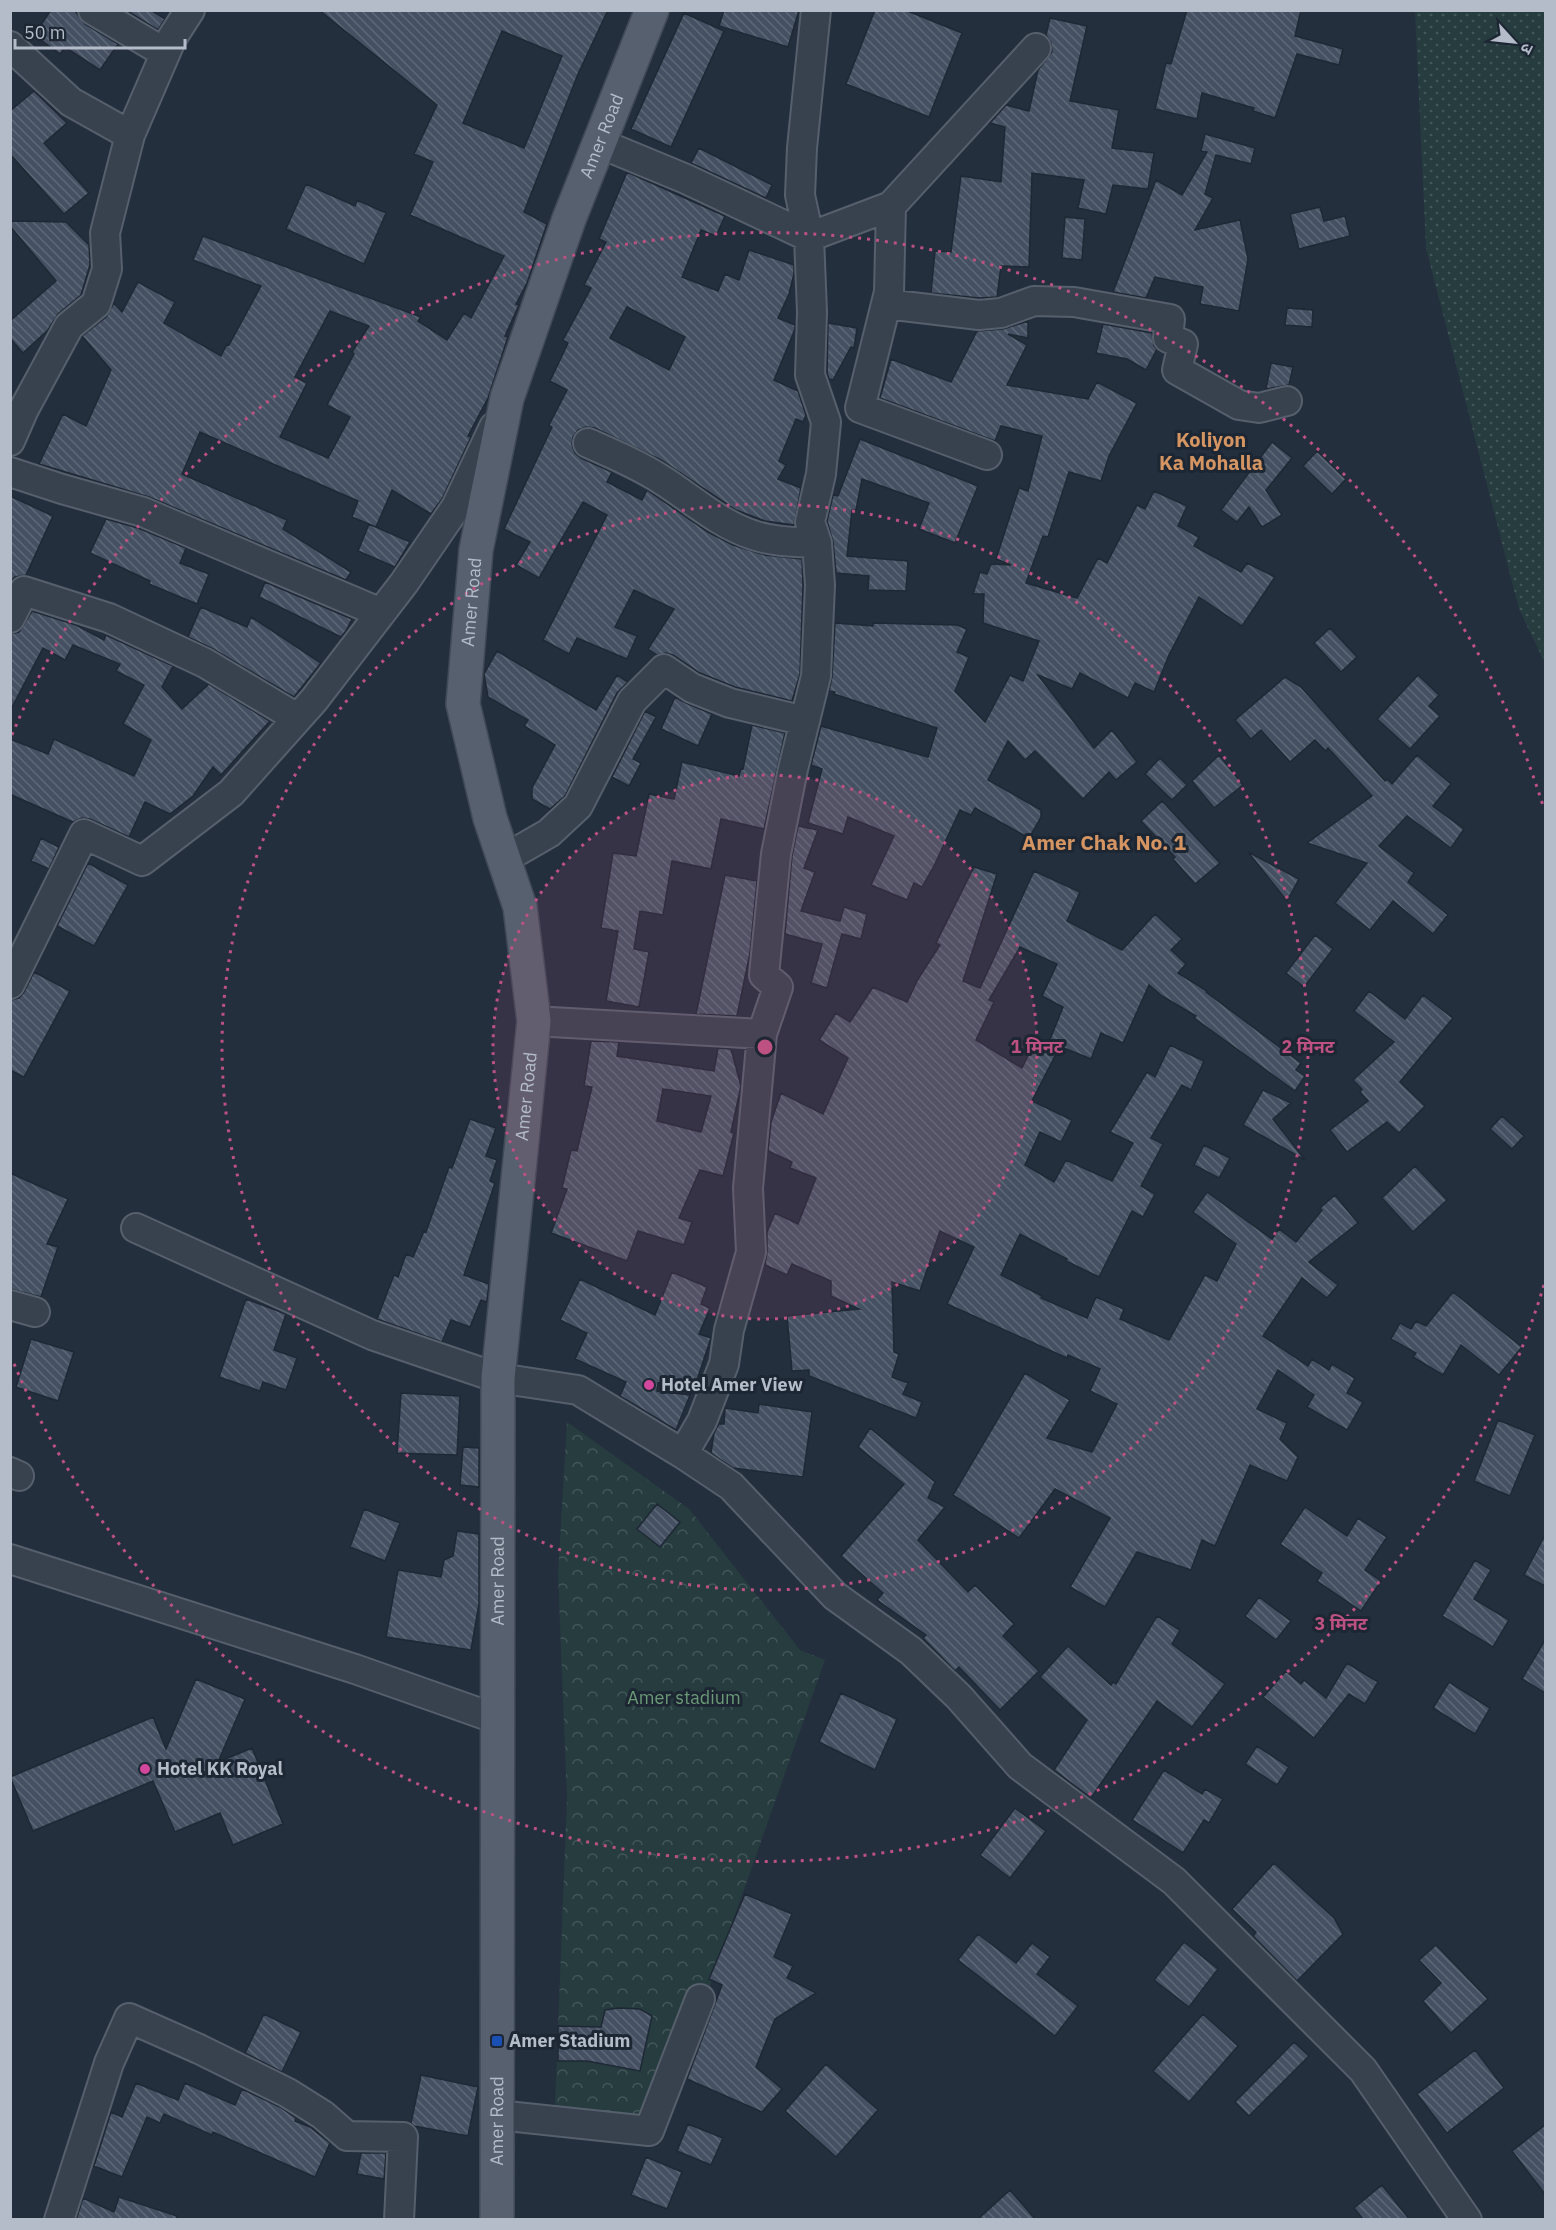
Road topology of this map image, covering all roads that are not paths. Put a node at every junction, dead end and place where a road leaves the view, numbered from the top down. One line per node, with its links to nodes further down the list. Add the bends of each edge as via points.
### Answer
1 (93, 10): 7 (street)
2 (190, 10): 7 (street)
3 (652, 10): 9 (main road, Amer Road)
4 (816, 10): 11 (street, via 801,148 800,195)
5 (10, 46): 8 (street, via 71,102)
6 (1036, 48): 10 (street)
7 (165, 53): 8 (street)
8 (130, 135): 15 (street, via 105,232 107,269 96,304 69,326)
9 (599, 142): 11 (street); 13 (main road, Amer Road, via 568,219)
10 (891, 207): 11 (street); 12 (street)
11 (809, 237): 19 (street, via 810,375 826,422 821,474 810,522)
12 (886, 304): 14 (street, via 979,315 1001,313 1034,301 1074,302 1170,319 1168,338 1183,344 1177,370 1239,405 1259,408); 17 (street, via 860,408)
13 (507, 398): 20 (street, via 456,507); 24 (main road, Amer Road, via 476,550 463,704 490,818)
14 (1287, 401)
15 (10, 441)
16 (588, 442): 19 (street, via 629,461 710,514 754,536)
17 (987, 455)
18 (10, 472): 20 (street, via 143,512)
19 (817, 543): 23 (street, via 820,585 816,676)
20 (381, 613): 22 (street)
21 (10, 618): 22 (street, via 24,591 110,618 205,663)
22 (297, 718): 25 (street, via 231,793 142,861 84,834)
23 (805, 721): 24 (street, via 730,704 692,688 664,669 632,701 578,806 549,833); 28 (street, via 776,854 764,975 778,987)
24 (504, 859): 27 (main road, Amer Road, via 520,907)
25 (22, 933): 26 (street)
26 (10, 984)
27 (534, 1021): 28 (street); 30 (main road, Amer Road)
28 (762, 1034): 31 (street, via 748,1188 751,1252 729,1330 724,1364 702,1421)
29 (136, 1228): 30 (street, via 372,1335)
30 (498, 1378): 31 (street, via 578,1390); 33 (main road, Amer Road)
31 (683, 1454): 39 (street, via 731,1486 835,1596 911,1651 959,1697 1020,1766 1174,1881 1363,2070)
32 (10, 1558): 33 (street)
33 (497, 1719): 35 (main road, Amer Road)
34 (700, 1999): 35 (street, via 650,2131)
35 (497, 2115): 38 (main road, Amer Road)
36 (59, 2220): 37 (street, via 109,2063 129,2018 288,2093 347,2136 403,2137)
37 (399, 2220)
38 (497, 2220)
39 (1467, 2220)

